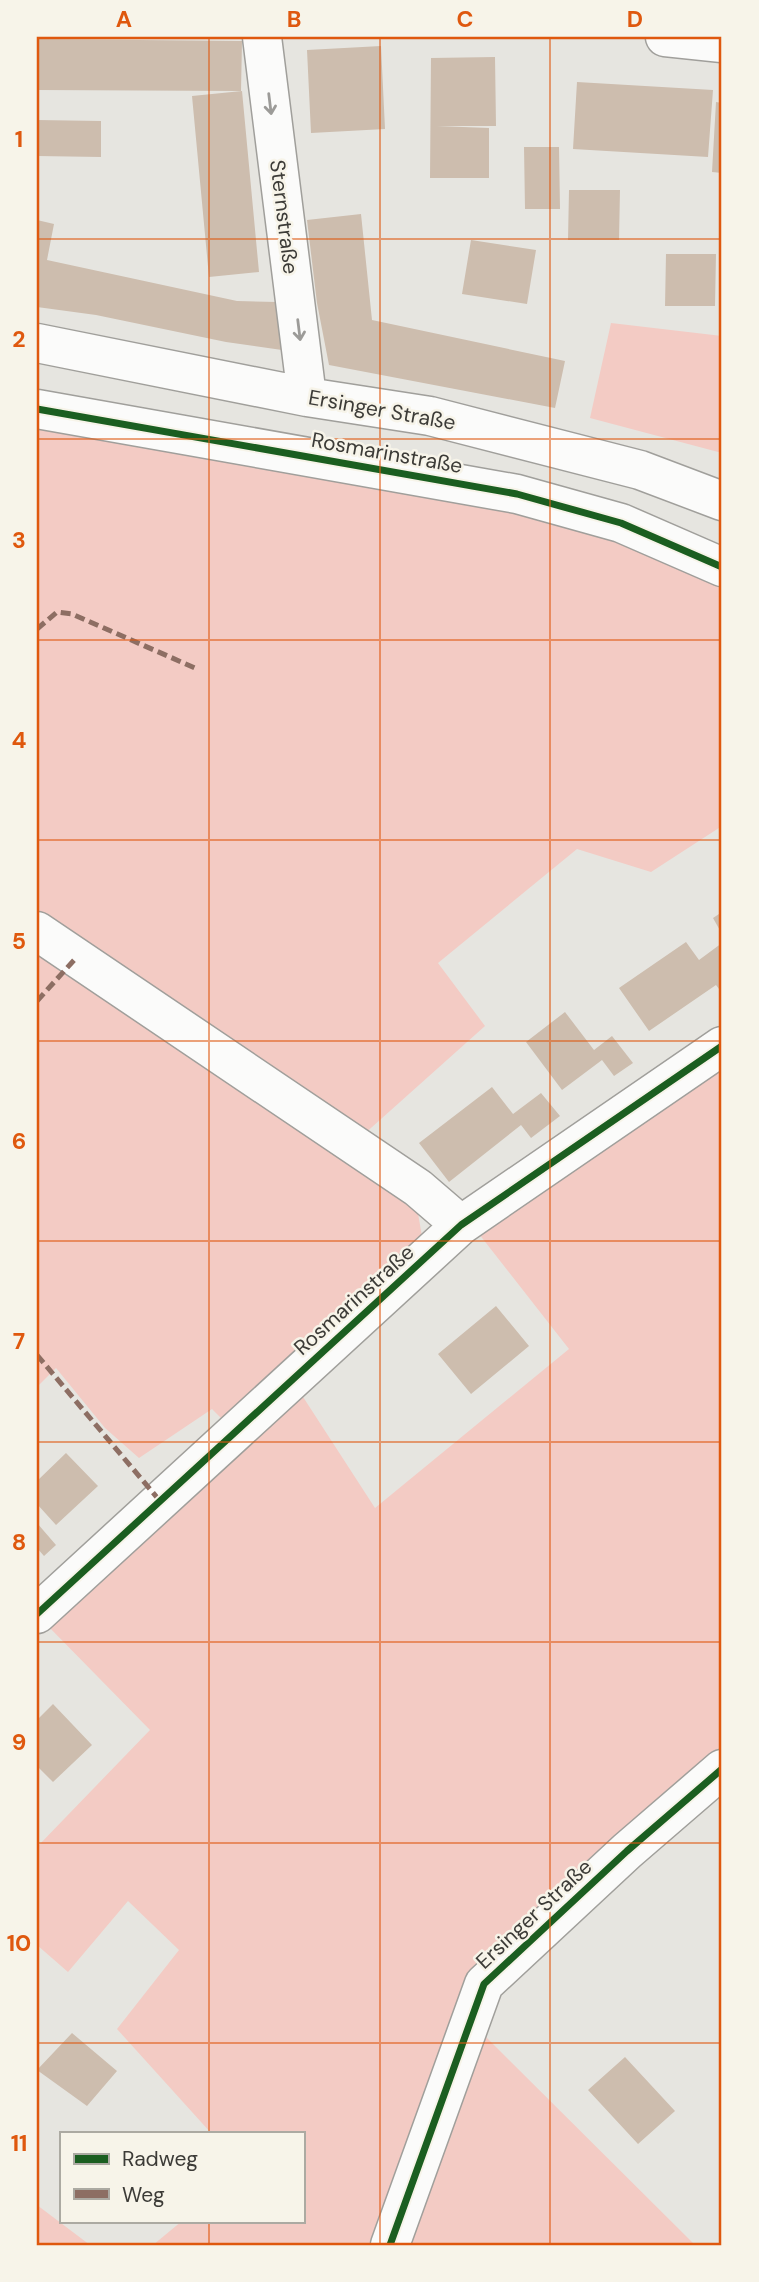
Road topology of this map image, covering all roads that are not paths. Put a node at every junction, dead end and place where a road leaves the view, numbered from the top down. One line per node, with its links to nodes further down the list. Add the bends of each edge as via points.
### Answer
1 (262, 37): 5 (street, Sternstraße, one-way to 5)
2 (665, 37): 3 (street)
3 (722, 43)
4 (37, 342): 5 (street, Ersinger Straße)
5 (307, 397): 7 (street, Ersinger Straße, via 430,416 640,470)
6 (37, 409): 8 (street, Rosmarinstraße, via 517,494 621,523)
7 (722, 500)
8 (722, 567)
9 (37, 931): 11 (street, via 418,1188)
10 (722, 1046): 11 (street, Rosmarinstraße)
11 (461, 1226): 12 (street, Rosmarinstraße)
12 (37, 1614)
13 (722, 1769): 14 (street, Ersinger Straße, via 484,1984)
14 (390, 2245)

